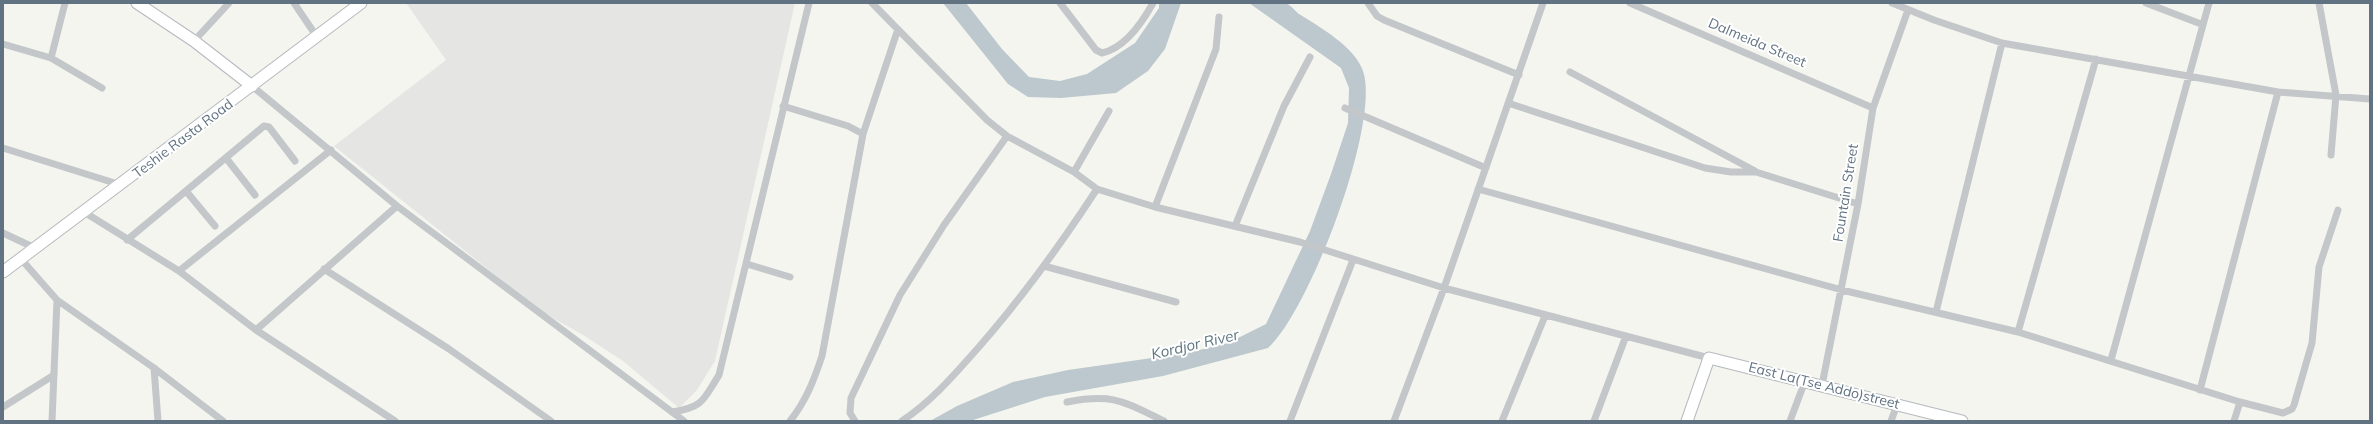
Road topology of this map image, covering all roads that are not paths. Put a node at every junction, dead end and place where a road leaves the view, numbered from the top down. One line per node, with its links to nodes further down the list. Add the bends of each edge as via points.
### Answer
1 (65, 3): 27 (street)
2 (137, 3): 23 (street)
3 (229, 3): 23 (street)
4 (294, 3): 22 (street)
5 (361, 3): 22 (street, Teshie Rasta Road)
6 (809, 3): 38 (street)
7 (872, 3): 21 (street)
8 (1060, 3): 9 (street, via 1096,50 1102,54 1110,52 1123,42)
9 (1153, 3)
10 (1368, 3): 30 (street, via 1377,16 1384,20)
11 (1543, 3): 30 (street)
12 (1630, 3): 40 (street, Dalmeida Street)
13 (1892, 3): 18 (street)
14 (2146, 3): 17 (street)
15 (2209, 3): 20 (street)
16 (2319, 3): 35 (street)
17 (2153, 5): 20 (street)
18 (1908, 10): 24 (street); 40 (street, Fountain Street)
19 (1218, 17): 59 (street, via 1216,49)
20 (2201, 24): 31 (street)
21 (898, 30): 42 (street); 43 (street, via 987,120)
22 (317, 37): 32 (street, Teshie Rasta Road)
23 (194, 41): 32 (street)
24 (2002, 43): 28 (street); 79 (street)
25 (3, 44): 27 (street)
26 (1310, 57): 63 (street, via 1284,106)
27 (51, 58): 33 (street)
28 (2096, 59): 31 (street); 82 (street)
29 (1570, 72): 51 (street)
30 (1519, 75): 37 (street)
31 (2190, 76): 34 (street); 85 (street)
32 (252, 86): 45 (street); 52 (street, Teshie Rasta Road)
33 (102, 88)
34 (2278, 92): 35 (street); 90 (street)
35 (2336, 95): 36 (street); 46 (street)
36 (2370, 99)
37 (1508, 103): 49 (street); 51 (street, via 1705,168)
38 (783, 106): 42 (street, via 848,126); 69 (street)
39 (1345, 108): 49 (street)
40 (1873, 108): 57 (street, Fountain Street)
41 (1109, 112): 50 (street)
42 (863, 134): 102 (street, via 822,356 813,382 800,408)
43 (1007, 136): 50 (street); 103 (street, via 944,225 900,295 851,398 850,413)
44 (3, 148): 52 (street)
45 (331, 150): 58 (street); 72 (street)
46 (2332, 155)
47 (226, 158): 48 (street, via 266,125); 55 (street); 56 (street)
48 (295, 161)
49 (1486, 168): 54 (street)
50 (1074, 172): 53 (street)
51 (1756, 172): 57 (street)
52 (121, 185): 61 (street, Teshie Rasta Road)
53 (1096, 189): 59 (street); 70 (street)
54 (1478, 189): 75 (street); 76 (street)
55 (186, 191): 62 (street); 65 (street)
56 (255, 195)
57 (1858, 204): 76 (street, Fountain Street)
58 (397, 206): 71 (street); 95 (street)
59 (1155, 207): 63 (street)
60 (2338, 210): 92 (street, via 2319,267 2312,344 2292,409 2283,413)
61 (84, 212): 65 (street); 66 (street, Teshie Rasta Road)
62 (215, 226)
63 (1236, 226): 68 (street, via 1300,242)
64 (3, 233): 66 (street, via 35,248)
65 (127, 240): 72 (street)
66 (34, 250): 67 (street, Teshie Rasta Road)
67 (22, 259): 73 (street, Teshie Rasta Road); 77 (street)
68 (1353, 260): 75 (street); 106 (street)
69 (747, 264): 74 (street); 95 (street, via 719,375 706,398 690,409)
70 (1044, 266): 78 (street); 104 (street, via 942,389 923,407)
71 (324, 269): 81 (street); 100 (street, via 449,349)
72 (179, 271): 81 (street)
73 (3, 272)
74 (790, 277)
75 (1444, 288): 80 (street); 107 (street)
76 (1842, 290): 79 (street); 89 (street, Fountain Street)
77 (57, 300): 86 (street); 87 (street)
78 (1176, 302)
79 (1936, 312): 82 (street)
80 (1545, 316): 83 (street); 108 (street)
81 (256, 330): 99 (street)
82 (2018, 332): 85 (street)
83 (1626, 336): 84 (street); 109 (street)
84 (1709, 358): 88 (street, East La(Tse Addo)street); 110 (street)
85 (2111, 360): 90 (street)
86 (154, 368): 97 (street); 98 (street)
87 (54, 376): 94 (street); 96 (street)
88 (1805, 381): 89 (street, East La(Tse Addo)street); 111 (street)
89 (1822, 385): 93 (street, East La(Tse Addo)street)
90 (2200, 390): 92 (street)
91 (1067, 402): 105 (street, via 1086,398 1119,400)
92 (2240, 402): 114 (street)
93 (1897, 405): 112 (street); 113 (street, East La(Tse Addo)street)
94 (3, 407)
95 (672, 412): 101 (street)
96 (52, 421)
97 (158, 421)
98 (223, 421)
99 (395, 421)
100 (551, 421)
101 (684, 421)
102 (790, 421)
103 (855, 421)
104 (902, 421)
105 (1164, 421)
106 (1290, 421)
107 (1394, 421)
108 (1502, 421)
109 (1594, 421)
110 (1687, 421)
111 (1790, 421)
112 (1891, 421)
113 (1962, 421)
114 (2234, 421)

